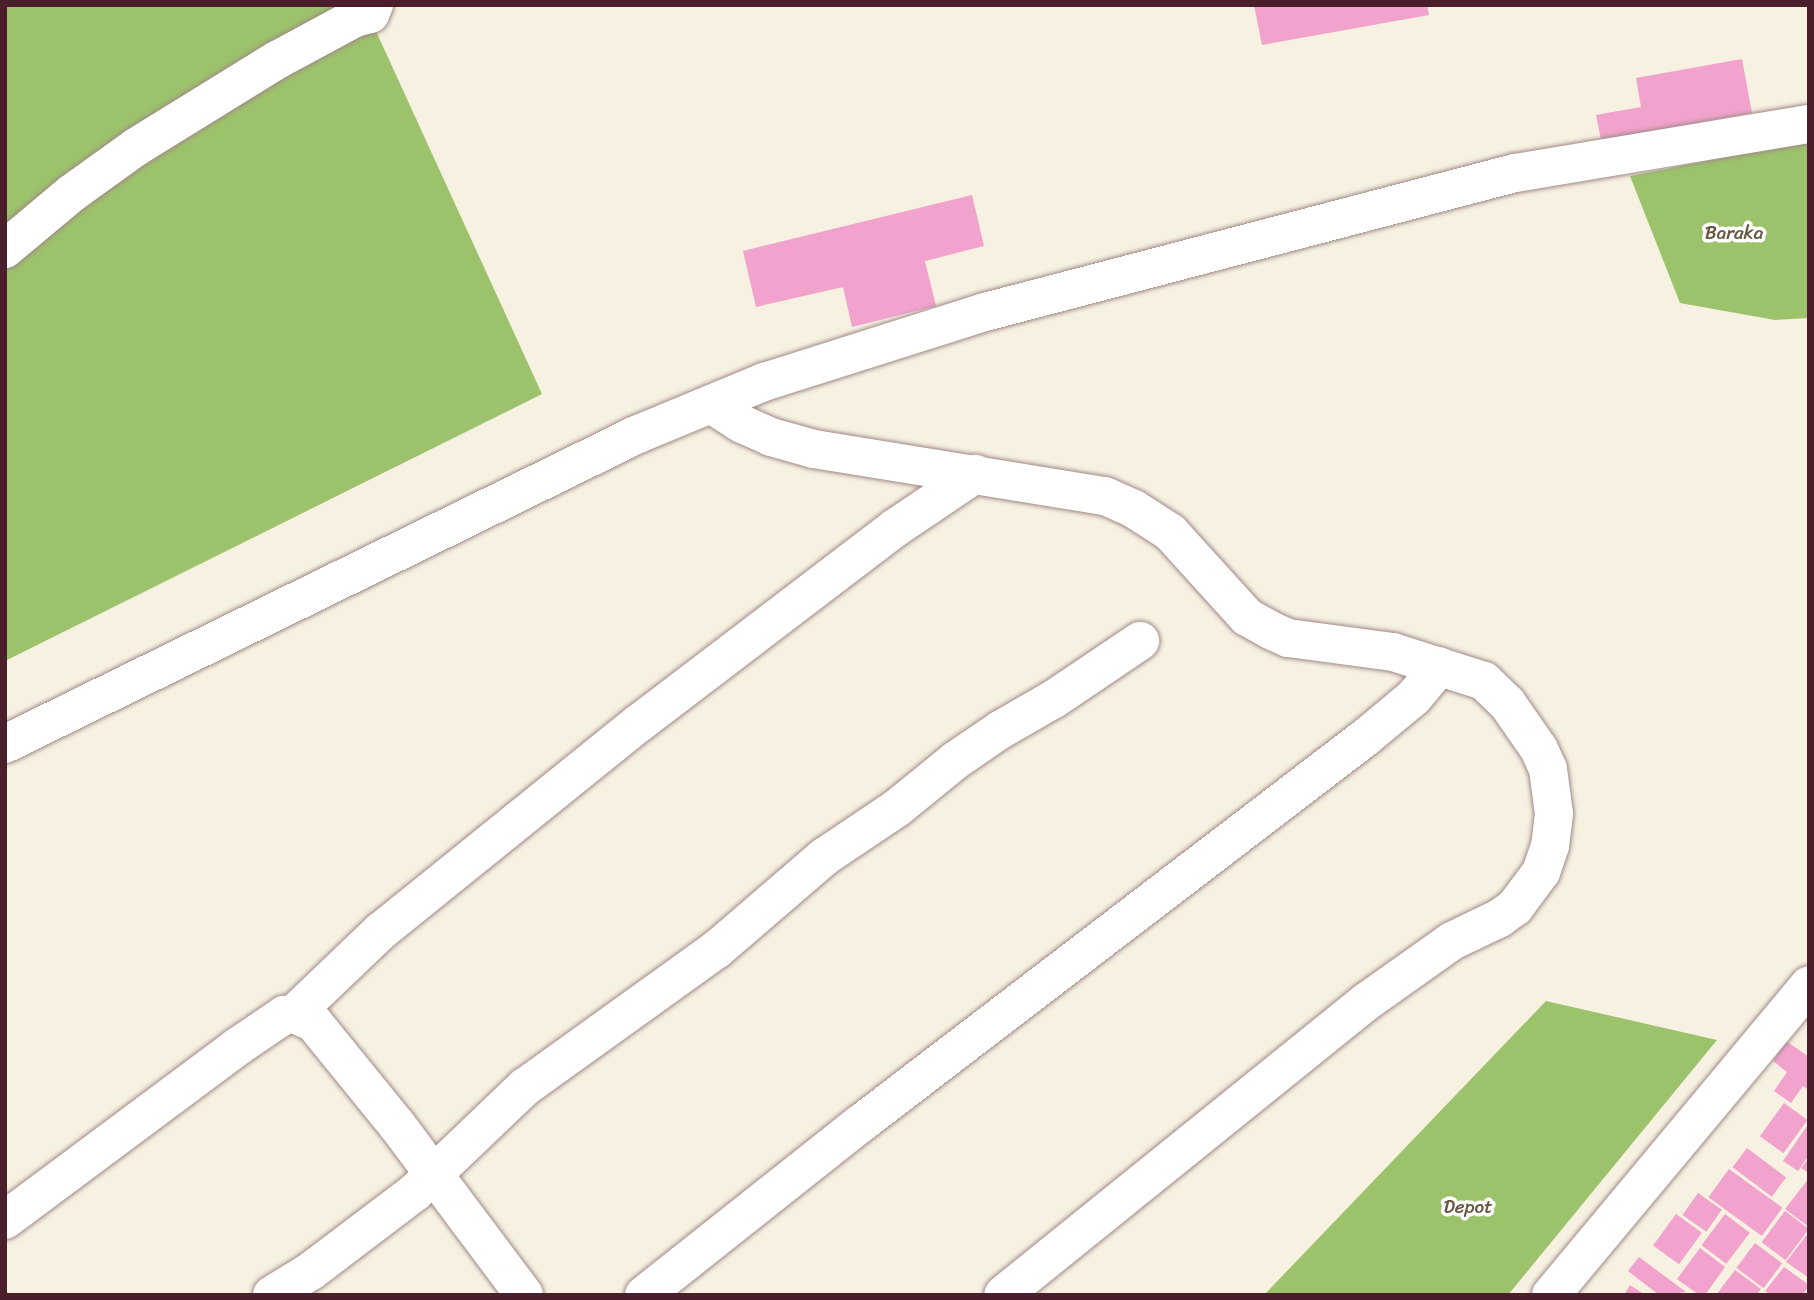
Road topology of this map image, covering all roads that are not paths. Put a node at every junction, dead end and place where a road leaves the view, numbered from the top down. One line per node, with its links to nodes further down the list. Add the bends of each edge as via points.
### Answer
1 (374, 5): 3 (street, via 370,13 277,60 136,147)
2 (1809, 124): 4 (street, via 1515,173 985,312 776,378)
3 (5, 249)
4 (711, 404): 5 (street, via 741,424 793,443); 8 (street, via 623,441)
5 (975, 474): 7 (street, via 1105,496 1134,509 1177,539 1247,617 1288,638 1365,646); 10 (street, via 895,528 639,723 381,931)
6 (1140, 641): 11 (street, via 978,745 824,857 716,950 525,1087)
7 (1440, 666): 15 (street, via 1413,697 1366,737 860,1124); 16 (street, via 1484,681 1507,703 1539,749 1548,769 1554,814 1541,872 1500,918 1452,942 1366,1002)
8 (5, 744)
9 (1809, 985): 17 (street)
10 (294, 1014): 11 (street, via 314,1023); 12 (street, via 285,1015 237,1047)
11 (433, 1172): 13 (street, via 415,1192); 14 (street)
12 (5, 1220)
13 (272, 1295)
14 (524, 1295)
15 (645, 1295)
16 (1003, 1295)
17 (1551, 1295)

